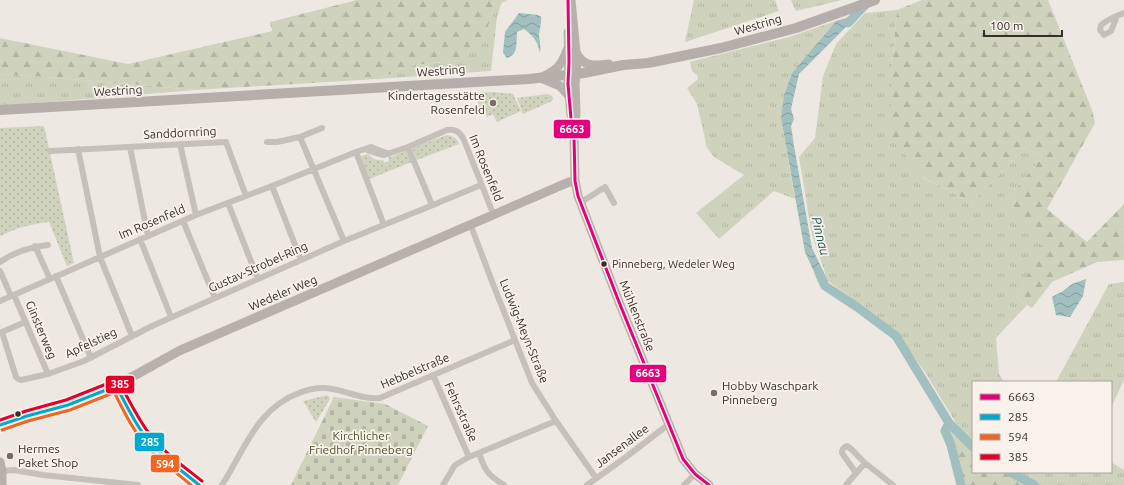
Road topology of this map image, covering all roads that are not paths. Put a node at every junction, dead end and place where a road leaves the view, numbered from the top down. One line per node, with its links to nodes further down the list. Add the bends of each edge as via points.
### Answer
1 (570, 0): 5 (main road, Mühlenstraße)
2 (875, 0): 6 (main road, Westring, via 796,28 721,48)
3 (1124, 13): 4 (street)
4 (1117, 16)
5 (572, 48): 6 (main road, via 579,58 592,65 614,63); 7 (main road, Mühlenstraße, via 569,62); 8 (main road, via 555,70)
6 (624, 66): 7 (main road, Westring)
7 (572, 74): 8 (main road, Westring); 9 (main road, Mühlenstraße, via 568,84); 12 (main road, Mühlenstraße, via 576,112)
8 (540, 77): 9 (main road, via 560,86); 10 (main road, Westring)
9 (569, 96): 12 (main road, Mühlenstraße)
10 (0, 110)
11 (322, 128): 13 (street)
12 (574, 136): 22 (main road, Mühlenstraße)
13 (300, 137): 14 (street); 21 (street)
14 (267, 142)
15 (180, 144): 16 (street, Sanddornring); 25 (street, Sanddornring, via 226,142); 30 (street)
16 (130, 147): 18 (street, Sanddornring); 35 (street)
17 (408, 147): 20 (street, Im Rosenfeld, via 384,155 363,149); 23 (street, Im Rosenfeld, via 447,130 458,131); 29 (street)
18 (78, 149): 19 (street, Sanddornring); 40 (street)
19 (50, 151)
20 (356, 152): 21 (street, Im Rosenfeld); 33 (street)
21 (314, 169): 24 (street, Im Rosenfeld); 37 (street)
22 (576, 181): 31 (main road, Wedeler Weg); 58 (main road, Mühlenstraße, via 582,208)
23 (481, 185): 29 (street, Gustav-Strobel-Ring); 31 (street, Im Rosenfeld)
24 (272, 186): 25 (street, Im Rosenfeld); 41 (street)
25 (246, 196): 27 (street, Im Rosenfeld)
26 (583, 201): 28 (street, via 605,187)
27 (228, 203): 30 (street, Im Rosenfeld); 45 (street)
28 (614, 203)
29 (432, 205): 33 (street, Gustav-Strobel-Ring)
30 (196, 216): 32 (street, Im Rosenfeld)
31 (494, 216): 34 (main road, Wedeler Weg)
32 (183, 221): 35 (street, Im Rosenfeld); 47 (street)
33 (384, 225): 37 (street, Gustav-Strobel-Ring)
34 (471, 226): 52 (street, Ludwig-Meyn-Straße); 56 (main road, Wedeler Weg, via 179,351)
35 (148, 236): 36 (street, Im Rosenfeld)
36 (140, 239): 40 (street, Im Rosenfeld); 49 (street)
37 (344, 241): 41 (street, Gustav-Strobel-Ring)
38 (48, 245): 39 (street)
39 (35, 246): 42 (street); 44 (street)
40 (100, 257): 44 (street, Im Rosenfeld); 51 (street)
41 (301, 260): 45 (street, Gustav-Strobel-Ring)
42 (0, 262)
43 (0, 271): 46 (street, Ginsterweg)
44 (53, 278): 46 (street, Im Rosenfeld); 53 (street)
45 (258, 279): 47 (street, Gustav-Strobel-Ring)
46 (12, 295): 48 (street, Im Rosenfeld); 50 (street, Ginsterweg)
47 (215, 298): 49 (street, Gustav-Strobel-Ring)
48 (0, 301)
49 (171, 317): 51 (street, Apfelstieg)
50 (25, 322): 54 (street, Ginsterweg); 54 (street, Apfelstieg, via 2,332 16,377 21,380)
51 (132, 336): 53 (street, Apfelstieg)
52 (515, 340): 55 (street, Hebbelstraße); 57 (street, Ludwig-Meyn-Straße, via 532,383)
53 (91, 358): 54 (street, Apfelstieg)
54 (48, 374)
55 (433, 375): 61 (street, Fehrsstraße); 71 (street, Hebbelstraße, via 380,398 323,388 304,391 285,399 257,426)
56 (116, 386): 59 (main road, Wedeler Weg, via 68,405); 68 (street, via 151,443)
57 (556, 421): 60 (street); 66 (street, Ludwig-Meyn-Straße)
58 (669, 424): 65 (main road, Mühlenstraße, via 683,459); 66 (street, Jansenallee)
59 (0, 425)
60 (479, 453): 61 (street); 73 (street, Fehrsstraße, via 487,471)
61 (469, 457): 72 (street, via 455,465)
62 (865, 463): 64 (street); 64 (street, via 850,447 842,449 842,453); 78 (street)
63 (1, 466): 67 (street, via 43,475); 69 (main road)
64 (856, 473): 77 (street)
65 (695, 474): 75 (street); 76 (main road, Mühlenstraße)
66 (596, 478): 74 (street, Jansenallee)
67 (110, 484): 70 (street)
68 (195, 484)
69 (2, 485)
70 (138, 485)
71 (222, 485)
72 (443, 485)
73 (504, 485)
74 (587, 485)
75 (684, 485)
76 (709, 485)
77 (846, 485)
78 (893, 485)

